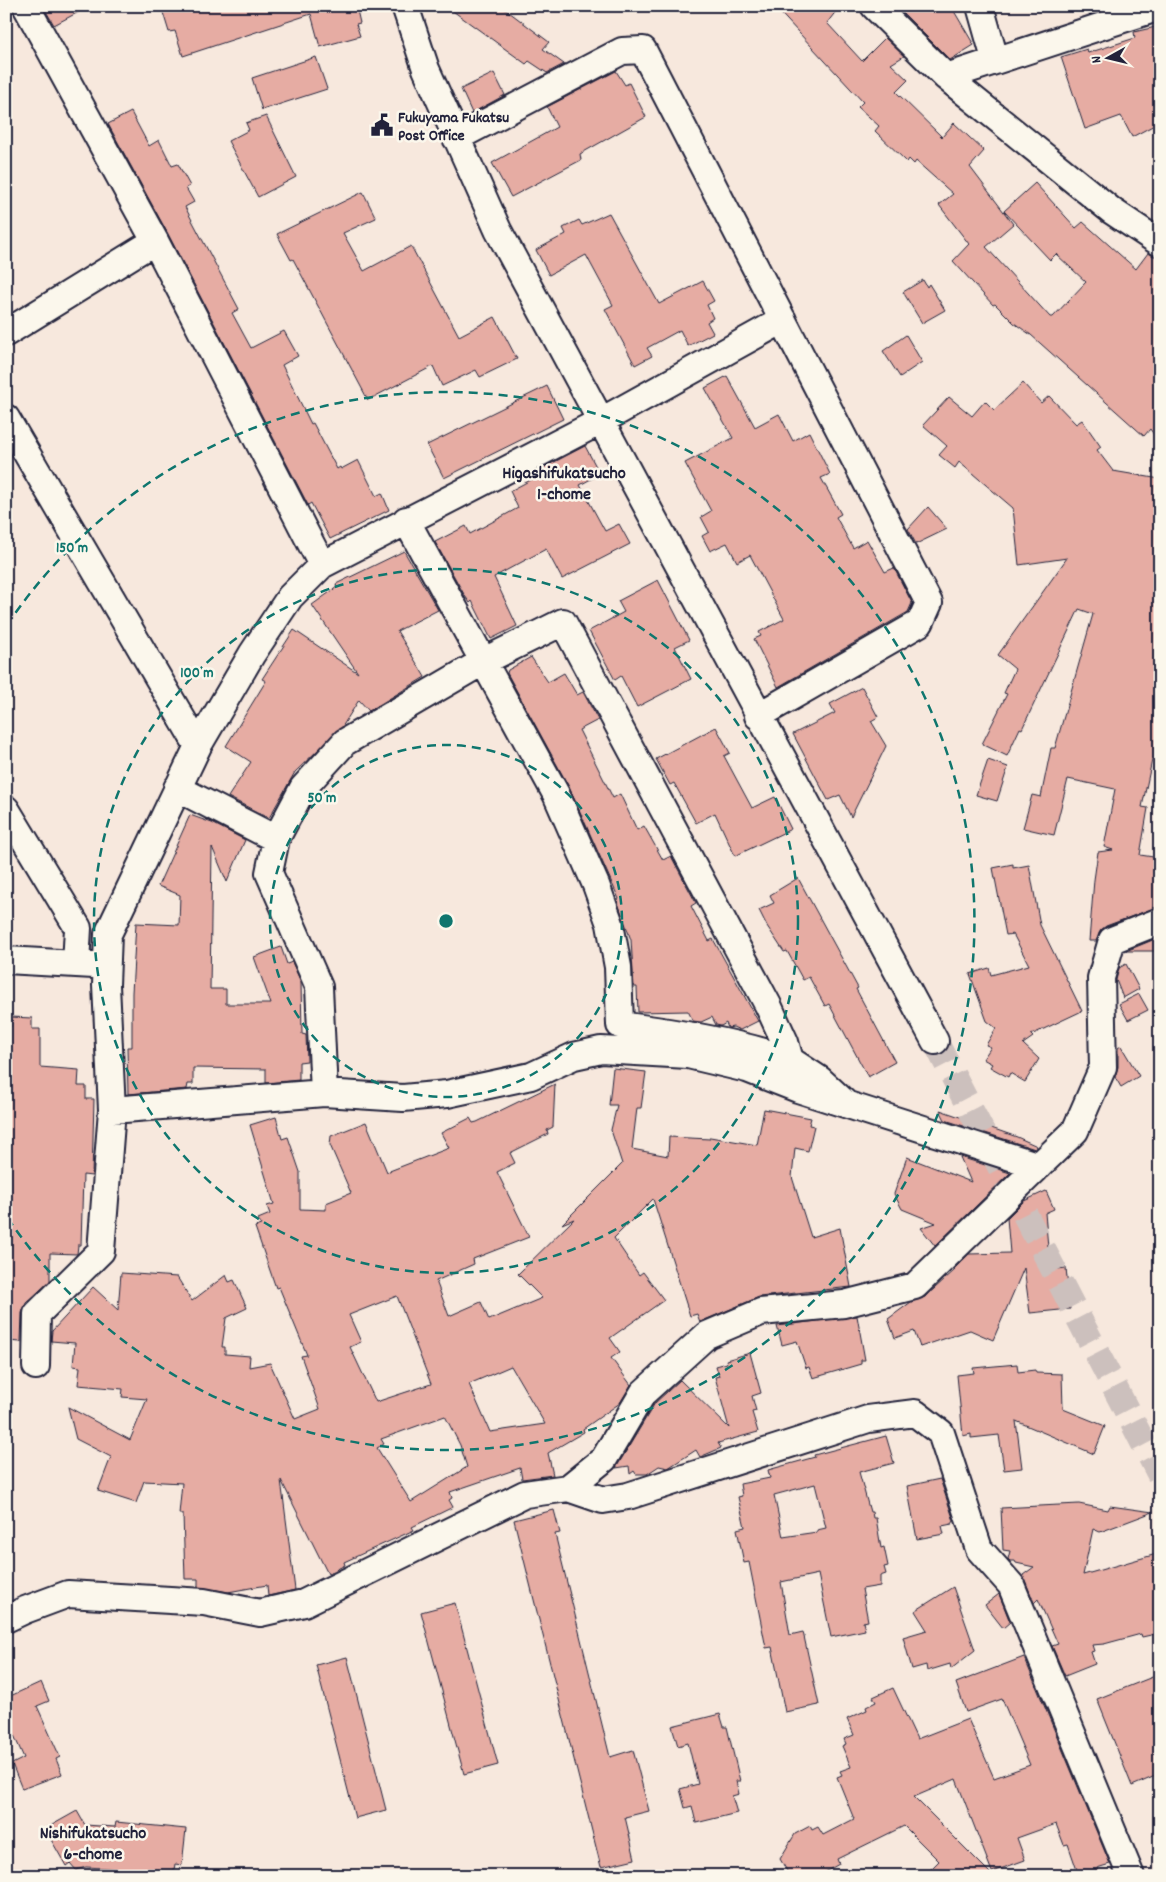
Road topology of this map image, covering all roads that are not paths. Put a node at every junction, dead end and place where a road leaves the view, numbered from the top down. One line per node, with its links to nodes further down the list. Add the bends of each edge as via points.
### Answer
1 (26, 6): 9 (street)
2 (405, 6): 8 (street, via 426,70)
3 (874, 6): 7 (street)
4 (980, 6): 6 (street)
5 (1154, 8): 6 (street)
6 (995, 60): 7 (street)
7 (946, 78): 10 (street, via 1112,211)
8 (456, 138): 11 (street, via 622,51 643,50); 14 (street, via 498,230)
9 (155, 241): 12 (street); 16 (street)
10 (1160, 243)
11 (783, 320): 14 (street); 18 (street, via 929,603 920,623)
12 (6, 332)
13 (6, 418): 19 (street)
14 (602, 421): 15 (street); 18 (street)
15 (406, 520): 16 (street); 17 (street)
16 (322, 566): 19 (street, via 290,597)
17 (484, 661): 22 (street, via 345,742 303,788); 28 (street, via 556,794 596,886 610,924 618,967 620,1025 700,1036); 28 (street, via 563,622 768,1005)
18 (758, 716): 27 (street)
19 (198, 746): 20 (street)
20 (177, 788): 22 (street); 26 (street, via 108,934)
21 (6, 809): 25 (street, via 78,928)
22 (276, 839): 29 (street, via 269,873 319,987)
23 (1160, 921): 32 (street, via 1112,940 1101,978 1103,1067 1075,1131)
24 (6, 960): 25 (street)
25 (76, 964): 26 (street)
26 (107, 966): 31 (street)
27 (935, 1042)
28 (790, 1060): 30 (street, via 819,1079)
29 (324, 1093): 30 (street, via 402,1098 447,1094 531,1076 574,1056 601,1050 688,1055 747,1069); 31 (street)
30 (845, 1103): 32 (street)
31 (112, 1110): 33 (street, via 101,1251 37,1314)
32 (1039, 1166): 34 (street, via 915,1286 844,1304 762,1312 707,1335 643,1393 604,1458)
33 (36, 1366)
34 (568, 1488): 35 (street, via 525,1494 304,1603 260,1613 204,1602 68,1594); 36 (street, via 603,1500 628,1496 868,1419 914,1413 942,1433 979,1549 1011,1585)
35 (6, 1619)
36 (1131, 1876)

